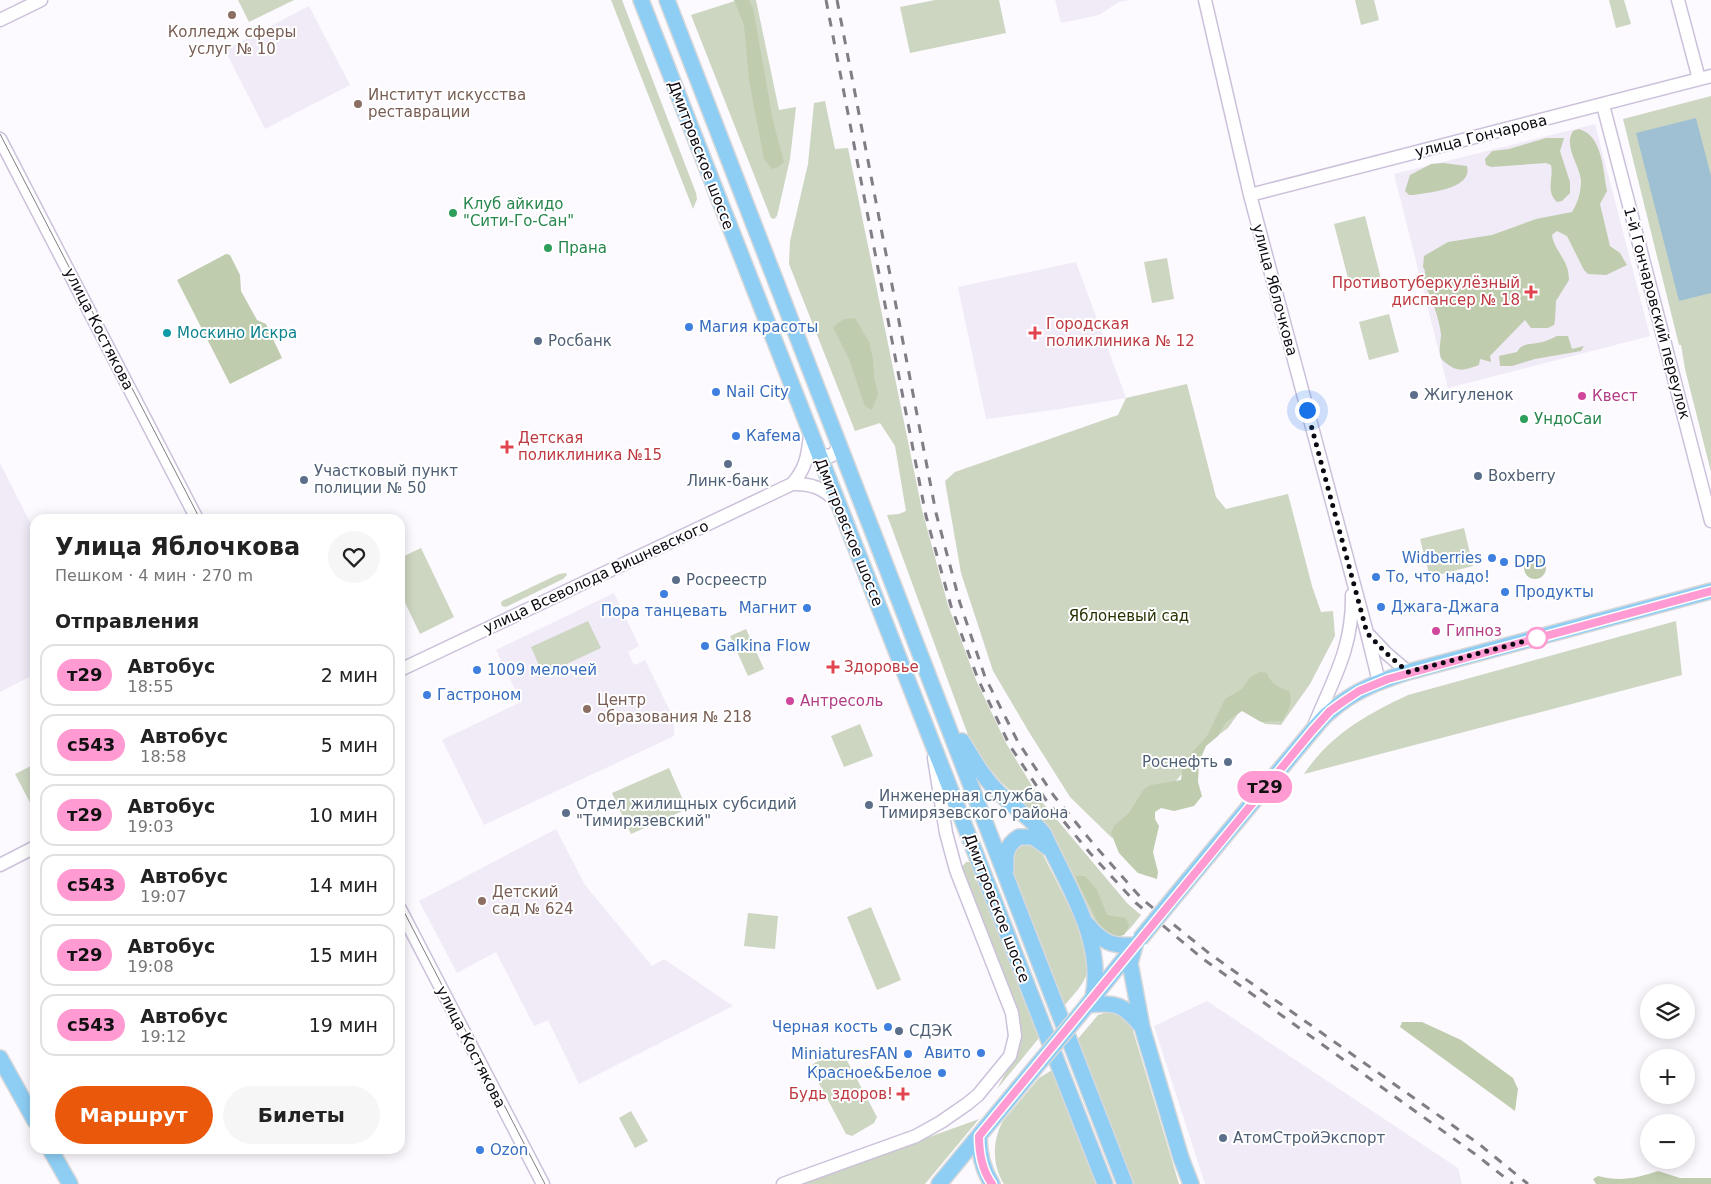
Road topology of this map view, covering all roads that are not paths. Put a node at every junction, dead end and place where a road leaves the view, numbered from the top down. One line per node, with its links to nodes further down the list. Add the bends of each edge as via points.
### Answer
1 (41, 0): 6 (street)
2 (641, 0): 12 (main road, Дмитровское шоссе)
3 (667, 0): 11 (main road, Дмитровское шоссе)
4 (1205, 0): 10 (street, улица Яблочкова)
5 (1678, 0): 7 (street)
6 (0, 20)
7 (1705, 78): 8 (street, улица Гончарова)
8 (1603, 105): 10 (street, улица Гончарова); 16 (street, 1-й Гончаровский переулок)
9 (0, 139): 15 (street, улица Костякова)
10 (1250, 195): 17 (street, улица Яблочкова)
11 (838, 440): 12 (street, via 837,450 831,456 821,455); 23 (main road, Дмитровское шоссе)
12 (813, 442): 13 (street, улица Всеволода Вишневского, via 807,462); 14 (main road, Дмитровское шоссе)
13 (792, 484): 14 (street, via 812,485); 20 (street, улица Всеволода Вишневского)
14 (836, 500): 25 (main road, Дмитровское шоссе)
15 (194, 514)
16 (1711, 521)
17 (1351, 578): 19 (street); 24 (street, via 1352,620 1345,653)
18 (1711, 591): 21 (main road)
19 (1367, 633): 21 (street); 22 (street)
20 (405, 668)
21 (1408, 672): 22 (main road)
22 (1379, 682): 24 (main road, via 1330,711)
23 (943, 710): 27 (main road, via 987,781 1036,824); 29 (main road, Дмитровское шоссе)
24 (1312, 731): 32 (main road, bridge)
25 (932, 743): 42 (street, via 946,833 956,870 1012,1013 1013,1048 978,1095 941,1122 916,1136); 45 (main road, Дмитровское шоссе)
26 (30, 850): 28 (street)
27 (1051, 850): 29 (main road, via 1033,837 1014,840 1006,853); 31 (main road)
28 (0, 865)
29 (1011, 892): 46 (main road, Дмитровское шоссе)
30 (405, 919): 41 (street, улица Костякова)
31 (1085, 922): 32 (main road, via 1107,943 1121,946); 33 (main road, via 1096,962 1096,977)
32 (1138, 942): 33 (main road); 34 (main road, via 1130,962)
33 (1087, 1005): 34 (main road, via 1118,1005); 37 (main road, bridge)
34 (1142, 1027): 39 (main road)
35 (0, 1058): 36 (main road)
36 (30, 1112)
37 (979, 1136): 43 (main road); 44 (main road, via 981,1158)
38 (53, 1154): 40 (main road)
39 (1181, 1158): 47 (main road); 48 (main road)
40 (70, 1184)
41 (543, 1184)
42 (784, 1184)
43 (939, 1184)
44 (992, 1184)
45 (1105, 1184)
46 (1125, 1184)
47 (1184, 1184)
48 (1191, 1184)

